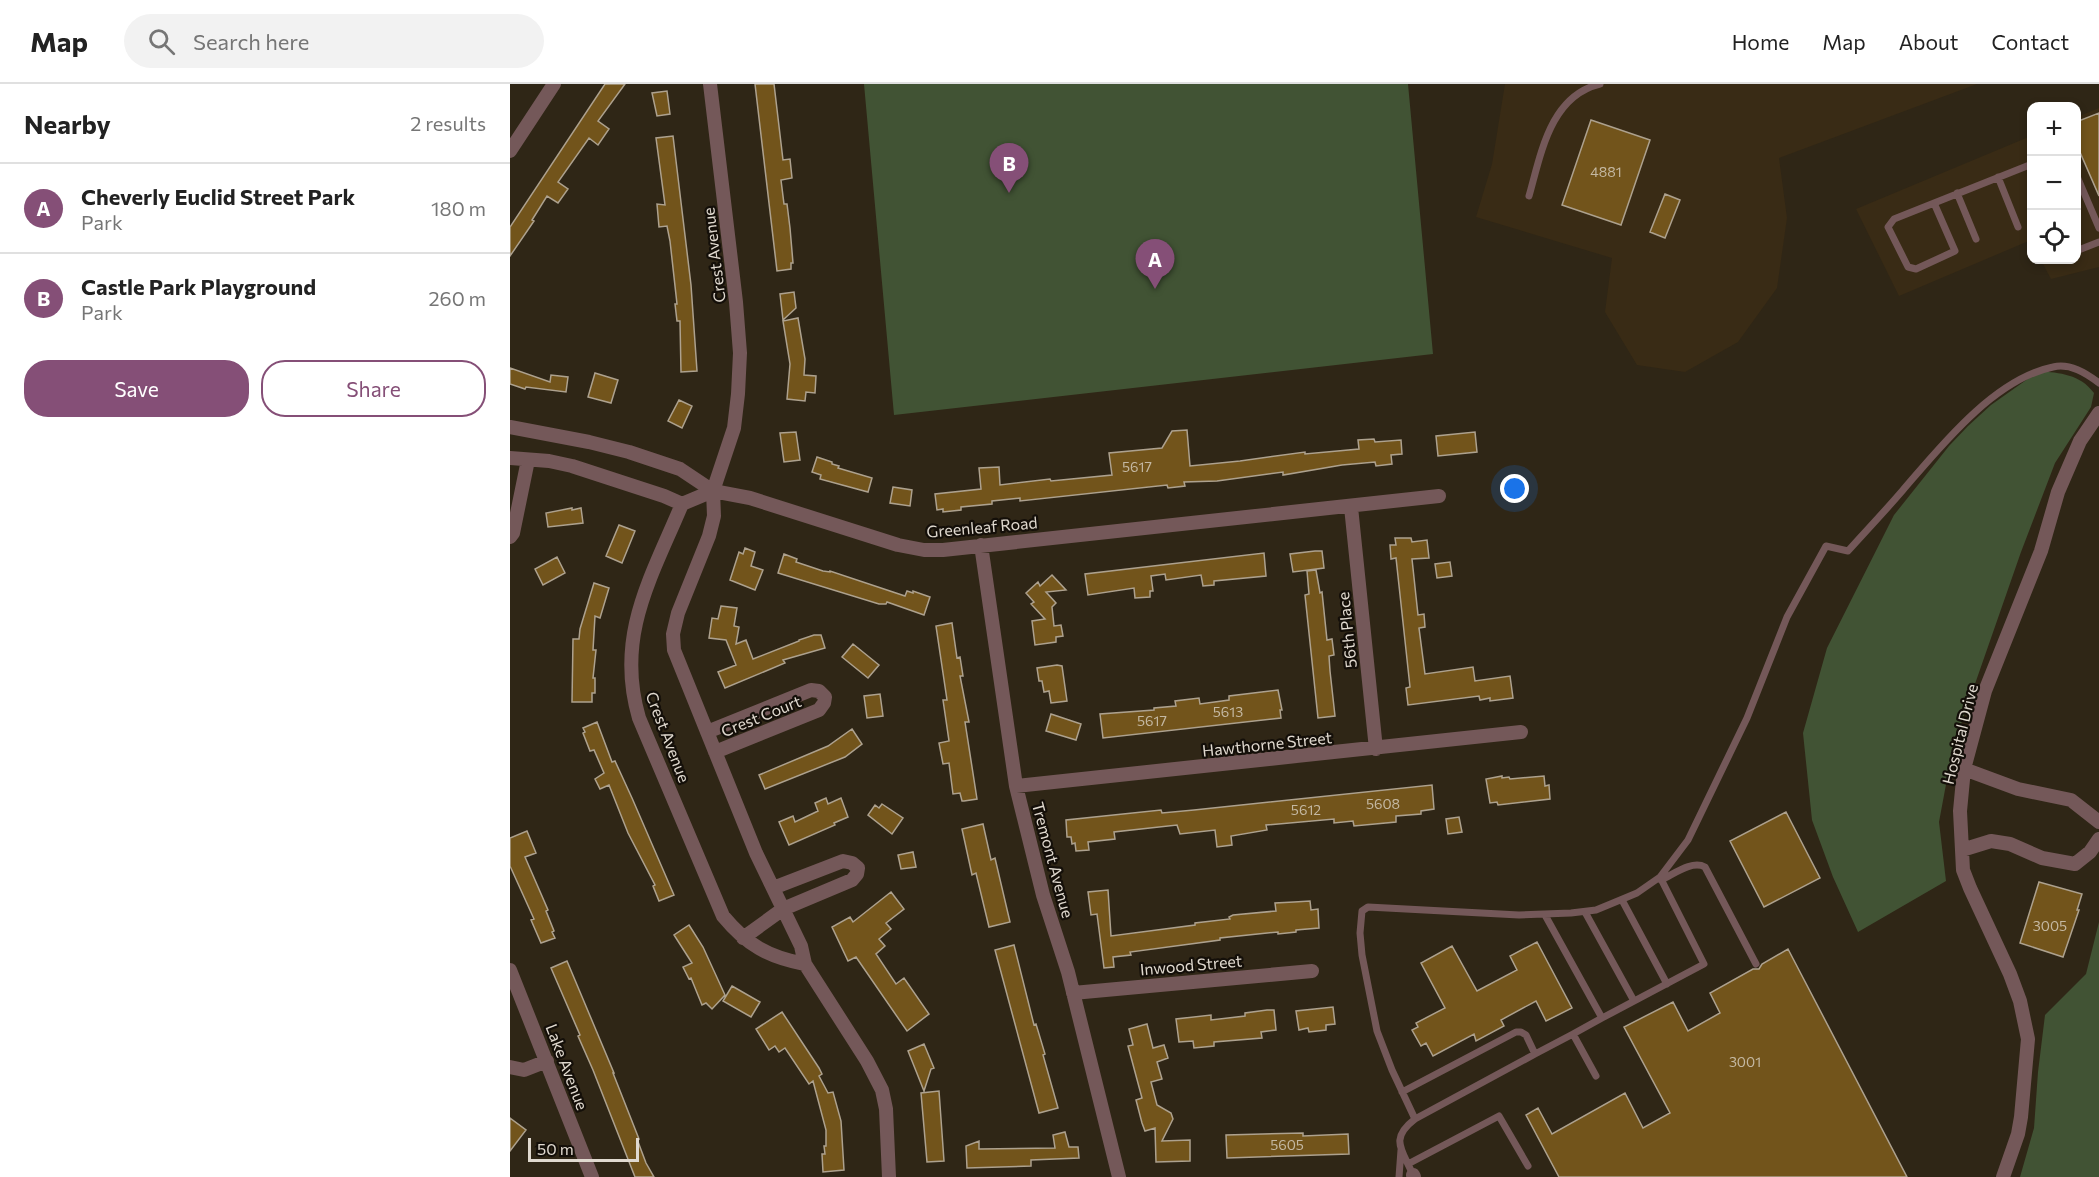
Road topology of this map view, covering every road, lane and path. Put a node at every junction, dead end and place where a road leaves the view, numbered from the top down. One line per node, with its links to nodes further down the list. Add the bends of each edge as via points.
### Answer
1 (554, 84): 4 (street)
2 (710, 84): 21 (street, Crest Avenue, via 740,353 734,428)
3 (1600, 84): 9 (lane, via 1566,102 1545,136)
4 (510, 151)
5 (2027, 166): 6 (lane)
6 (1998, 177): 8 (lane); 11 (lane)
7 (2081, 186): 12 (lane)
8 (1957, 193): 10 (lane); 13 (lane)
9 (1529, 196)
10 (1934, 203): 10 (lane, via 1894,219 1888,227 1908,267 1916,269 1955,251)
11 (2018, 227)
12 (2099, 228)
13 (1976, 239)
14 (2099, 242): 15 (lane)
15 (2081, 249)
16 (2099, 383): 36 (lane, via 2085,372 2055,366 2013,384 1967,418 1848,552 1826,546 1787,616 1747,718 1688,840)
17 (2099, 413): 31 (street, Hospital Drive, via 2080,441 2058,492 2041,551 1985,691)
18 (510, 427): 21 (street, Greenleaf Road, via 629,452 680,469)
19 (510, 458): 20 (street)
20 (528, 460): 23 (street, via 589,471); 25 (street)
21 (713, 490): 23 (street); 26 (street, Greenleaf Road, via 898,545 924,550); 27 (street, Crest Avenue, via 714,516 709,536 673,634 679,665)
22 (1438, 496): 24 (street, Greenleaf Road)
23 (682, 504): 42 (street, Crest Avenue, via 641,602 633,631 632,684 639,718 723,916)
24 (1351, 507): 26 (street, Greenleaf Road); 29 (street, 56th Place)
25 (510, 537)
26 (981, 545): 32 (street, Tremont Avenue)
27 (707, 732): 30 (street, Crest Avenue); 30 (street, Crest Court, via 811,690 825,697 819,710)
28 (1521, 732): 29 (street, Hawthorne Street)
29 (1376, 749): 32 (street, Hawthorne Street)
30 (715, 752): 37 (street, Crest Avenue)
31 (1964, 769): 33 (street, via 2018,789 2071,800); 35 (street, Hospital Drive)
32 (1016, 786): 48 (street, Tremont Avenue)
33 (2099, 821)
34 (2099, 839): 35 (street, via 2075,864 2042,858 2010,843 1990,841)
35 (1962, 850): 64 (street, Hospital Drive, via 1970,888 2010,974 2028,1039 2023,1107)
36 (1660, 878): 38 (lane); 44 (lane, via 1699,864 1705,867); 47 (lane, via 1704,964)
37 (773, 888): 39 (street, Crest Avenue); 39 (street, via 843,861 858,868 852,880)
38 (1622, 900): 40 (lane); 47 (lane)
39 (783, 909): 42 (street); 43 (street, Crest Avenue)
40 (1585, 912): 41 (lane); 49 (lane)
41 (1545, 915): 50 (lane); 56 (lane, via 1368,908 1362,911 1360,933 1377,1031)
42 (743, 938): 43 (street, Crest Avenue, via 779,959)
43 (806, 964): 62 (street, Crest Avenue, via 882,1090)
44 (1755, 964)
45 (510, 970): 53 (street, Lake Avenue)
46 (1312, 971): 48 (street, Inwood Street)
47 (1667, 984): 49 (lane)
48 (1073, 993): 63 (street, Tremont Avenue)
49 (1634, 1001): 50 (lane)
50 (1602, 1018): 51 (lane)
51 (1573, 1034): 52 (lane); 55 (lane)
52 (1535, 1054): 56 (lane, via 1526,1035 1516,1032); 57 (lane)
53 (547, 1061): 54 (street, via 524,1070); 61 (street, Lake Avenue)
54 (510, 1067)
55 (1596, 1076)
56 (1402, 1092): 57 (lane)
57 (1415, 1119): 58 (lane, via 1399,1137)
58 (1401, 1148): 60 (lane); 60 (lane)
59 (1527, 1166): 60 (lane, via 1499,1116)
60 (1409, 1173)
61 (592, 1177)
62 (889, 1177)
63 (1119, 1177)
64 (2003, 1177)

